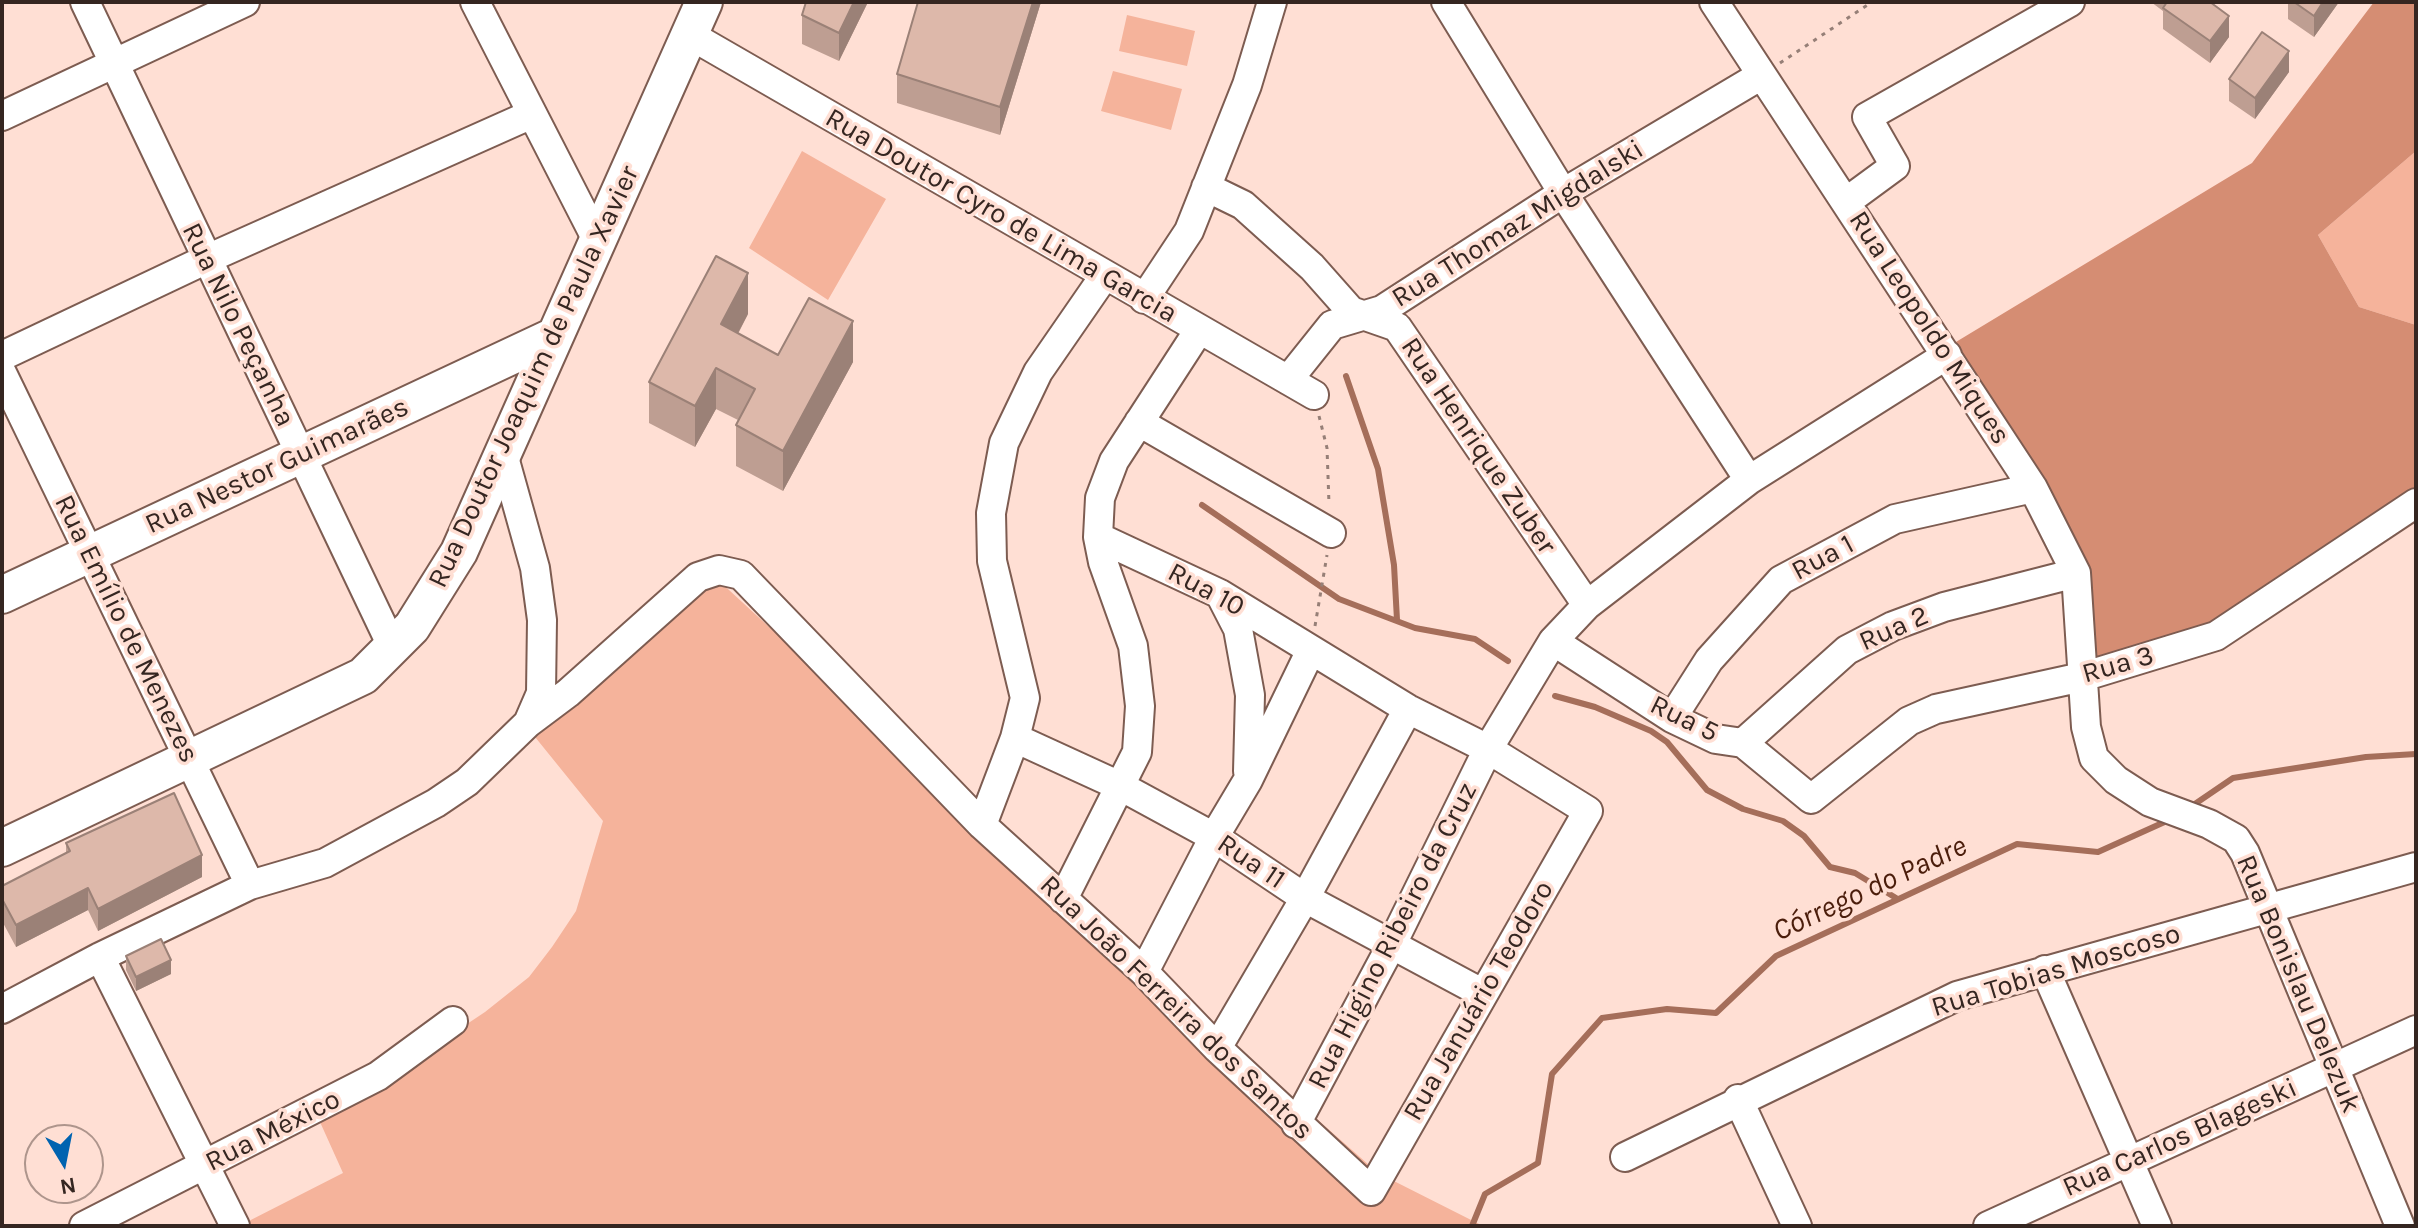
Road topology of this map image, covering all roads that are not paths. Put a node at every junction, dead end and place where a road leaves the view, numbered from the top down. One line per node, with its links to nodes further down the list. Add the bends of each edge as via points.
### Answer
1 (85, 2): 10 (street, Rua Nilo Peçanha)
2 (245, 2): 10 (street)
3 (475, 2): 12 (street)
4 (704, 2): 9 (main road, Rua Doutor Joaquim de Paula Xavier)
5 (1272, 2): 14 (street, via 1247,85)
6 (1446, 2): 15 (street)
7 (1714, 2): 11 (street, Rua Leopoldo Miques)
8 (2070, 2): 16 (street, via 1867,117 1895,166)
9 (690, 35): 17 (main road, Rua Doutor Joaquim de Paula Xavier); 19 (street, Rua Doutor Cyro de Lima Garcia)
10 (112, 63): 13 (street); 18 (street, Rua Nilo Peçanha)
11 (1760, 76): 15 (street, Rua Thomaz Migdalski); 16 (street, Rua Leopoldo Miques)
12 (532, 114): 17 (street); 18 (street)
13 (2, 116)
14 (1206, 187): 20 (street, via 1189,231); 21 (street, Rua Henrique Zuber, via 1243,205)
15 (1563, 193): 21 (street, Rua Thomaz Migdalski, via 1382,310); 32 (street)
16 (1846, 202): 24 (street, Rua Leopoldo Miques)
17 (596, 238): 23 (main road, Rua Doutor Joaquim de Paula Xavier)
18 (207, 259): 25 (street); 31 (street, Rua Nilo Peçanha)
19 (1105, 275): 20 (street, Rua Doutor Cyro de Lima Garcia); 49 (street, via 1038,372 1004,443 991,513 992,561 1025,698)
20 (1144, 299): 22 (street, Rua Doutor Cyro de Lima Garcia)
21 (1361, 315): 27 (street, Rua Thomaz Migdalski, via 1332,325); 41 (street, Rua Henrique Zuber, via 1397,327)
22 (1199, 330): 27 (street, Rua Doutor Cyro de Lima Garcia); 29 (street)
23 (552, 337): 30 (main road, Rua Doutor Joaquim de Paula Xavier); 31 (main road, Rua Nestor Guimarães)
24 (1947, 355): 32 (street, Rua Higino Ribeiro da Cruz); 33 (street, Rua Leopoldo Miques)
25 (2, 356)
26 (2, 373): 37 (street, Rua Emílio de Menezes)
27 (1288, 380): 28 (street, Rua Doutor Cyro de Lima Garcia)
28 (1314, 395)
29 (1139, 422): 35 (street); 36 (street, via 1114,461 1100,498)
30 (502, 450): 43 (main road, Rua Doutor Joaquim de Paula Xavier, via 459,552 430,603); 48 (street, via 535,568 542,620 541,693)
31 (301, 457): 37 (main road, Rua Nestor Guimarães); 43 (street, Rua Nilo Peçanha)
32 (1749, 480): 41 (street, Rua Higino Ribeiro da Cruz)
33 (2033, 488): 38 (street, Rua Leopoldo Miques); 47 (street, Rua 1, via 1895,519 1781,580 1709,660)
34 (2416, 503): 45 (street, Rua 3, via 2216,636)
35 (1331, 533)
36 (1098, 537): 39 (street, Rua 10); 54 (street, via 1133,646 1140,706 1137,752)
37 (88, 554): 40 (main road, Rua Nestor Guimarães); 52 (street, Rua Emílio de Menezes)
38 (2076, 573): 45 (street, Rua Leopoldo Miques); 50 (street, Rua 2, via 1944,607 1893,626 1847,650)
39 (1220, 594): 44 (street, Rua 10); 53 (street, via 1238,629 1250,695)
40 (2, 595)
41 (1587, 605): 42 (street, Rua Higino Ribeiro da Cruz)
42 (1553, 641): 47 (street, Rua 5); 51 (street, Rua Higino Ribeiro da Cruz)
43 (393, 648): 52 (main road, Rua Doutor Joaquim de Paula Xavier, via 363,676)
44 (1311, 650): 46 (street, Rua 10); 53 (street)
45 (2082, 677): 55 (street, Rua 3, via 1936,709 1909,721); 64 (street, Rua Bonislau Delezuk, via 2094,758 2150,802 2236,839)
46 (1408, 709): 51 (street, Rua 10); 62 (street)
47 (1672, 718): 50 (street, Rua 5, via 1716,739)
48 (528, 723): 57 (street, Rua João Ferreira dos Santos, via 698,577 719,570 741,575); 61 (street, via 467,782 436,803 325,863)
49 (1015, 738): 54 (street, Rua 11); 57 (street)
50 (1743, 743): 55 (street, Rua 5)
51 (1488, 749): 56 (street, Rua 10); 65 (street, Rua Higino Ribeiro da Cruz)
52 (190, 757): 59 (main road, Rua Doutor Joaquim de Paula Xavier); 61 (street, Rua Emílio de Menezes)
53 (1248, 780): 58 (street)
54 (1122, 787): 58 (street, Rua 11); 63 (street)
55 (1811, 799)
56 (1588, 811): 69 (street, Rua Januário Teodoro)
57 (982, 825): 63 (street, Rua João Ferreira dos Santos)
58 (1214, 837): 62 (street, Rua 11); 68 (street)
59 (2, 848)
60 (2416, 867): 64 (street, Rua Tobias Moscoso)
61 (250, 885): 66 (street)
62 (1305, 898): 65 (street, Rua 11); 73 (street)
63 (1063, 899): 68 (street, Rua João Ferreira dos Santos)
64 (2268, 907): 67 (street, Rua Tobias Moscoso); 74 (street, Rua Bonislau Delezuk)
65 (1392, 944): 69 (street, Rua 11); 76 (street, Rua Higino Ribeiro da Cruz)
66 (100, 957): 70 (street); 79 (street)
67 (2045, 970): 75 (street, Rua Tobias Moscoso, via 1957,996); 78 (street)
68 (1144, 972): 73 (street, Rua João Ferreira dos Santos)
69 (1482, 993): 80 (street, Rua Januário Teodoro)
70 (2, 1009)
71 (453, 1021): 79 (street, Rua México, via 378,1076)
72 (2416, 1030): 74 (street, Rua Carlos Blageski)
73 (1217, 1048): 76 (street, Rua João Ferreira dos Santos)
74 (2332, 1069): 78 (street, Rua Carlos Blageski); 86 (street, Rua Bonislau Delezuk)
75 (1738, 1099): 77 (street, Rua Tobias Moscoso); 83 (street)
76 (1296, 1124): 80 (street, Rua João Ferreira dos Santos)
77 (1625, 1157)
78 (2128, 1159): 84 (street, Rua Carlos Blageski); 85 (street)
79 (205, 1166): 81 (street, Rua México); 82 (street)
80 (1371, 1191)
81 (84, 1226)
82 (235, 1226)
83 (1797, 1226)
84 (1988, 1226)
85 (2157, 1226)
86 (2400, 1226)

